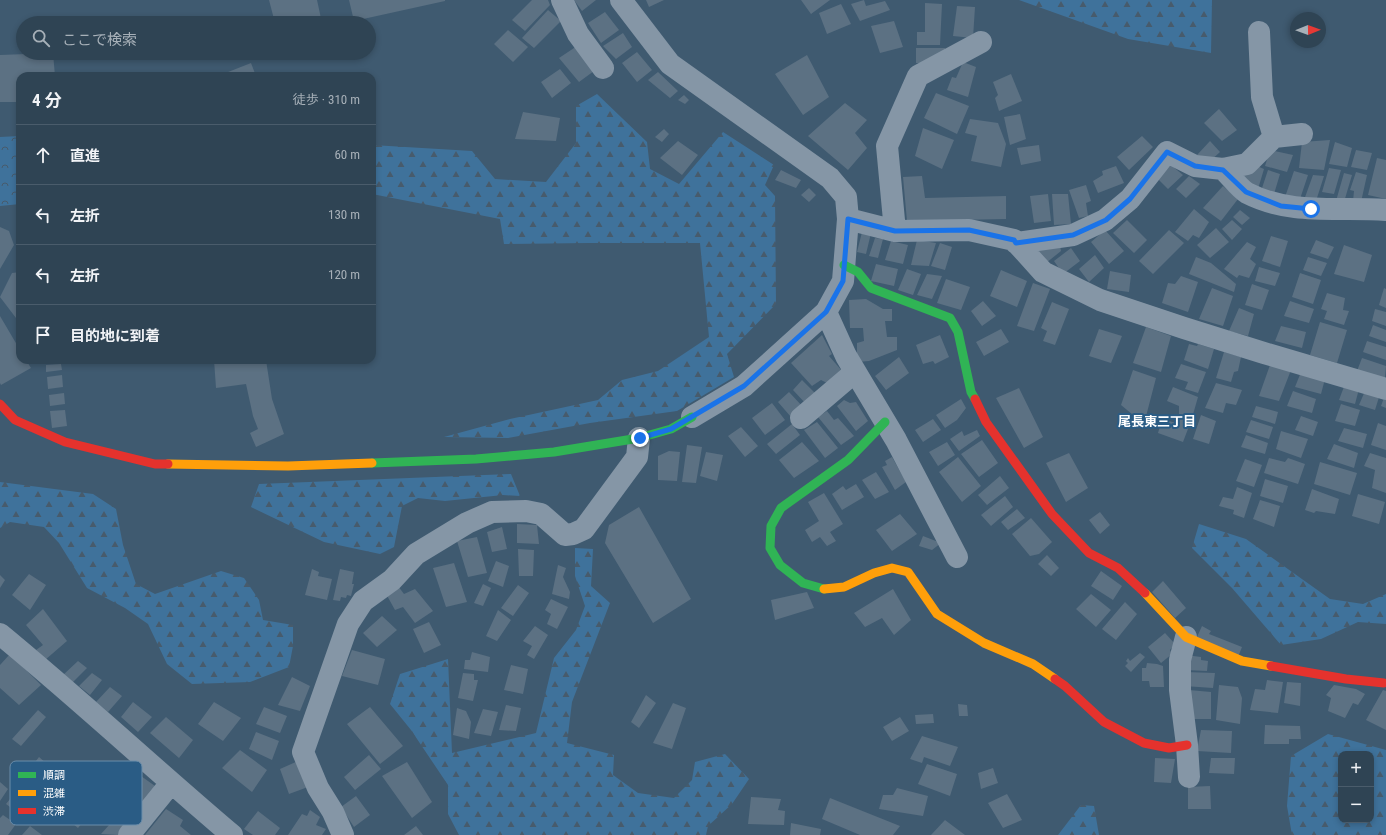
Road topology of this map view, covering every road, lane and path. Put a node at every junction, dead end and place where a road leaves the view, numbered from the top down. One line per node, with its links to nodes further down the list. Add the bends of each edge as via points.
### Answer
1 (562, 0): 5 (street, via 578,34)
2 (621, 0): 10 (street, via 670,64 830,178 846,197)
3 (1259, 32): 7 (street, via 1262,97)
4 (981, 42): 11 (street, via 918,76 887,146)
5 (603, 68)
6 (1302, 134): 7 (street)
7 (1274, 137): 8 (street, via 1247,164)
8 (1223, 170): 9 (street, via 1246,192 1281,206); 12 (street, via 1195,166 1167,152 1130,199 1106,220 1073,235)
9 (1386, 210)
10 (848, 219): 11 (street); 13 (street)
11 (895, 231): 12 (street, via 969,230 1014,240)
12 (1016, 243): 16 (street, via 1043,272 1100,300)
13 (844, 265): 14 (street, via 843,281); 24 (street, via 858,272 871,288 950,318 958,332 971,392 986,422 1052,514 1089,553 1118,568)
14 (826, 312): 15 (street); 18 (street, via 744,386)
15 (856, 372): 19 (street); 20 (street)
16 (1386, 389)
17 (0, 404): 21 (street, via 15,420 65,442 155,464 288,466 476,458 554,452)
18 (692, 417): 21 (street, via 671,429)
19 (801, 418)
20 (885, 422): 22 (street); 26 (street, via 848,460 781,508 771,526 770,548 780,565 803,583 822,589 844,587 892,568 908,572 937,614 984,643 1033,664 1066,686 1104,722 1144,743 1169,748)
21 (640, 438): 33 (street, via 637,457 584,529 565,535 541,514 526,511 492,512 467,523 416,554 392,580 363,601 348,624 303,752 318,788)
22 (957, 557)
23 (0, 634): 28 (street)
24 (1186, 637): 25 (street, via 1242,661); 26 (street, via 1180,660 1180,690)
25 (1384, 683)
26 (1187, 745): 27 (street)
27 (1189, 777)
28 (171, 783): 29 (street); 32 (street)
29 (142, 819)
30 (137, 825): 31 (street)
31 (129, 835)
32 (232, 835)
33 (343, 835)

